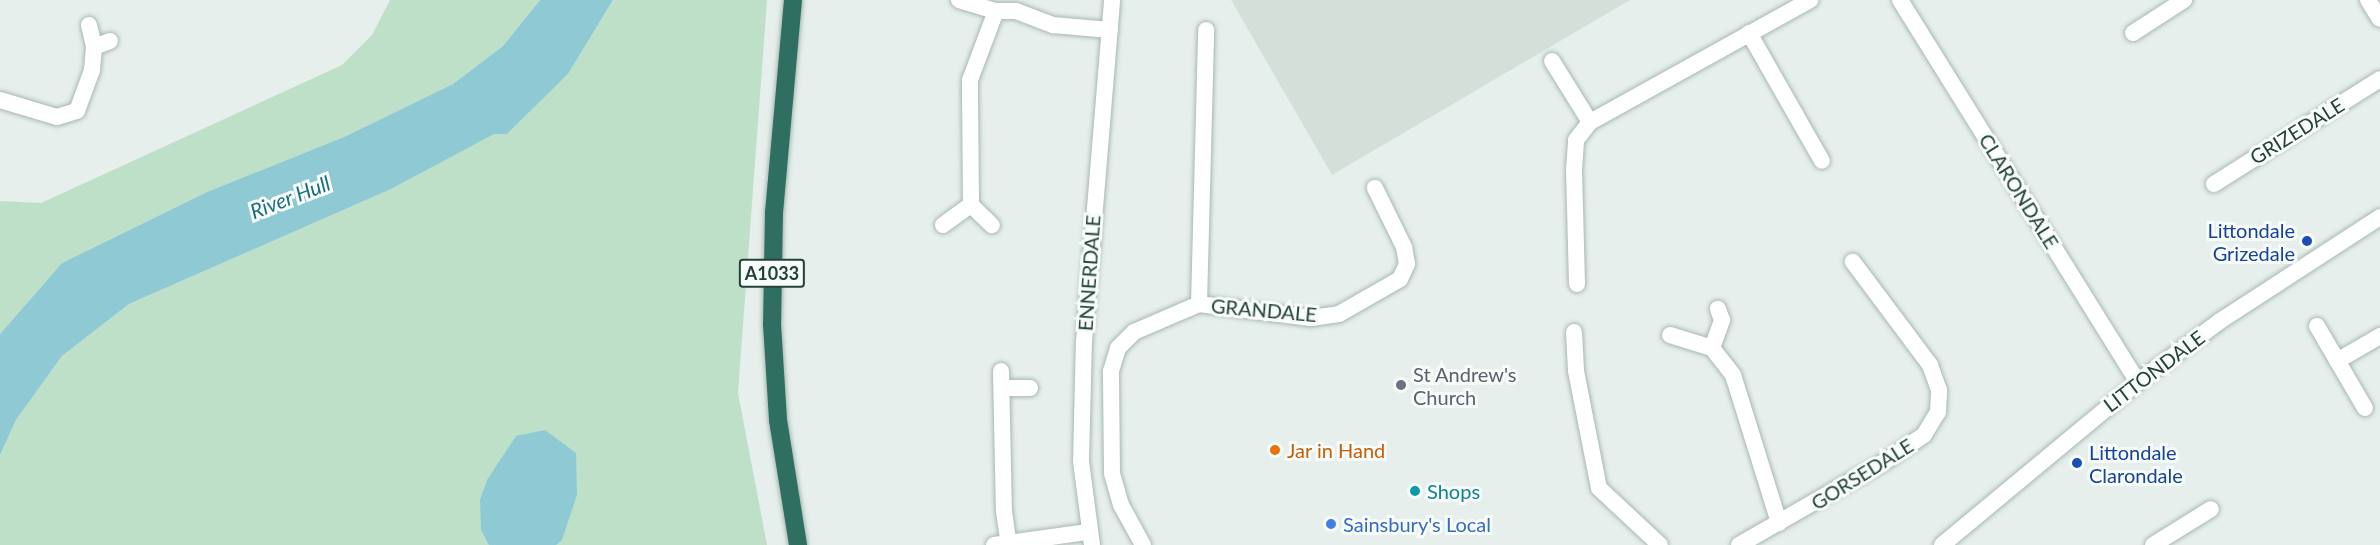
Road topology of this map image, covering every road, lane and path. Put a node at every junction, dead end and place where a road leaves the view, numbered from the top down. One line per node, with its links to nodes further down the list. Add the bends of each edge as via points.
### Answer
1 (793, 0): 48 (highway, A1033, via 774,213 772,324 778,420)
2 (959, 0): 9 (street)
3 (1112, 0): 12 (street, ENNERDALE)
4 (1810, 0): 14 (street)
5 (1900, 0): 40 (street, CLARONDALE)
6 (2184, 0): 15 (street)
7 (2368, 0): 10 (street)
8 (1019, 6): 9 (street); 12 (street, via 1053,25)
9 (996, 11): 25 (street, via 970,80)
10 (2380, 19)
11 (89, 25): 17 (street)
12 (1110, 30): 46 (street, ENNERDALE, via 1084,342 1081,461)
13 (1206, 30): 31 (street, GRANDALE)
14 (1749, 33): 21 (street); 22 (street)
15 (2133, 33)
16 (110, 41): 17 (street)
17 (94, 47): 20 (street, via 92,70 77,111 57,117)
18 (1552, 61): 21 (street)
19 (2380, 79): 23 (street, GRIZEDALE)
20 (0, 100)
21 (1590, 122): 30 (street, via 1576,140)
22 (1822, 161)
23 (2214, 184)
24 (1375, 188): 31 (street, GRANDALE, via 1404,247 1407,264 1400,279 1340,314 1311,318)
25 (971, 205): 27 (street); 28 (street)
26 (2380, 217): 40 (street, LITTONDALE, via 2220,321)
27 (943, 225)
28 (992, 225)
29 (1853, 262): 45 (street, GORSEDALE, via 1930,365 1939,390 1938,412 1916,440 1817,504)
30 (1577, 284)
31 (1198, 304): 49 (street, GRANDALE, via 1134,332 1118,348 1112,371 1112,473 1121,505)
32 (1718, 309): 37 (street, via 1722,320)
33 (2317, 327): 38 (street)
34 (1574, 332): 50 (street, via 1576,371 1599,488)
35 (1670, 335): 37 (street)
36 (2380, 336): 38 (street)
37 (1712, 348): 45 (street, via 1733,375)
38 (2337, 361): 43 (street)
39 (1001, 371): 41 (street)
40 (2138, 382): 52 (street, LITTONDALE)
41 (1002, 388): 42 (street); 47 (street)
42 (1030, 388)
43 (2366, 408)
44 (2211, 509): 53 (street)
45 (1779, 523): 51 (street, GORSEDALE)
46 (1090, 538): 47 (street)
47 (1001, 543)
48 (798, 545)
49 (1143, 545)
50 (1660, 545)
51 (1739, 545)
52 (1942, 545)
53 (2153, 545)

